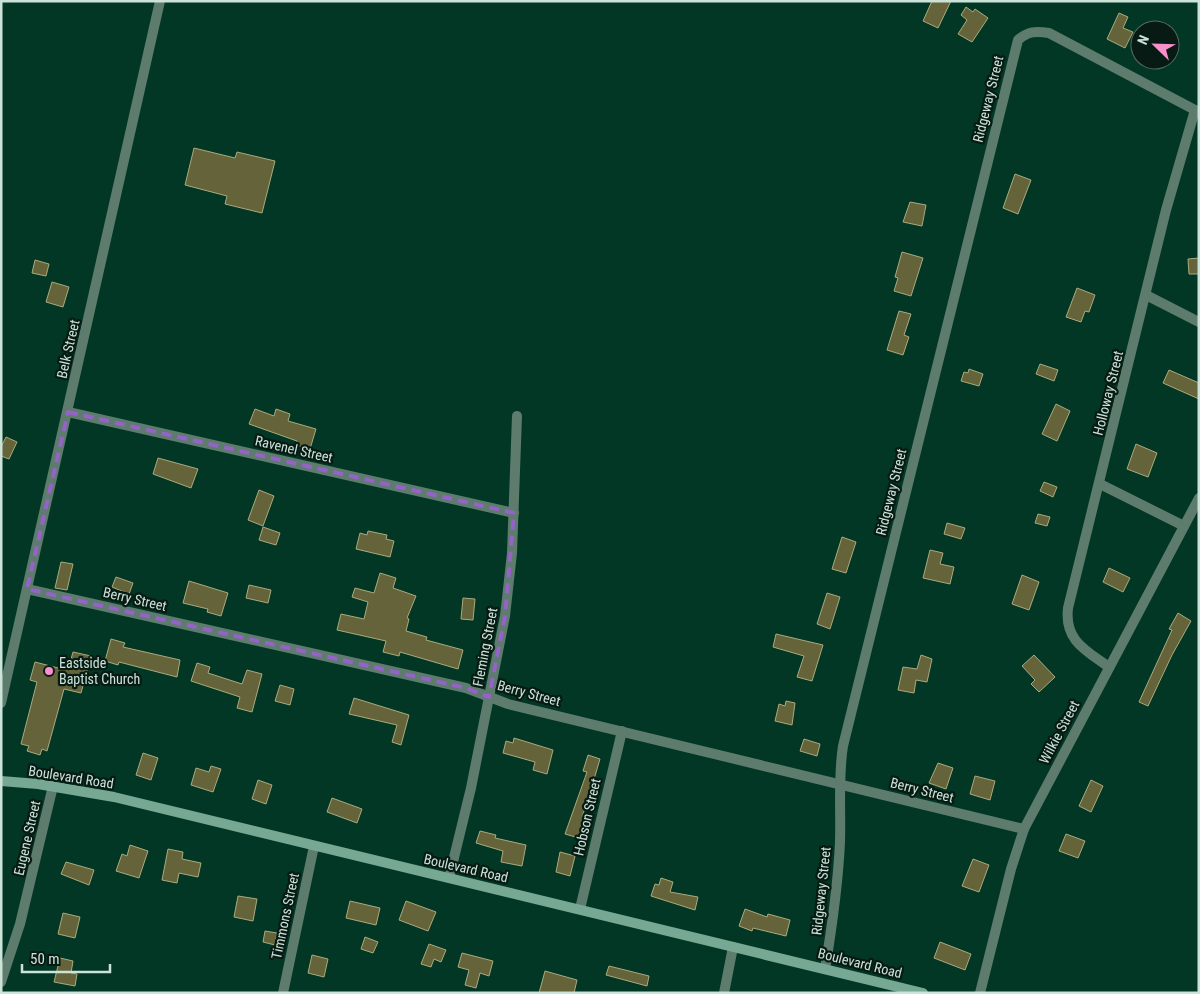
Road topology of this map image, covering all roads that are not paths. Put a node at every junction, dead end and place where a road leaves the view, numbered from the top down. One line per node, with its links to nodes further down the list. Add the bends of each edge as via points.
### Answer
1 (160, 1): 5 (street, Belk Street)
2 (1197, 111): 3 (street, Holloway Street, via 1166,210); 17 (street, Ridgeway Street, via 1058,37 1037,31 1018,40 850,717 840,766)
3 (1146, 294): 4 (street); 7 (street, Holloway Street)
4 (1199, 322)
5 (68, 412): 9 (street, Ravenel Street); 11 (street, Belk Street)
6 (516, 416): 9 (street, Fleming Street)
7 (1100, 484): 10 (street); 12 (street, Holloway Street, via 1068,608 1067,624 1076,641)
8 (1199, 498): 10 (street, Wilkie Street)
9 (514, 513): 13 (street, Fleming Street, via 509,587)
10 (1184, 526): 12 (street, Wilkie Street)
11 (27, 589): 13 (street, Berry Street, via 466,688); 14 (street, Belk Street)
12 (1109, 668): 19 (street, Wilkie Street)
13 (489, 697): 15 (street, Berry Street); 21 (street, Fleming Street)
14 (1, 703)
15 (622, 731): 17 (street, Berry Street); 22 (street, Hobson Street)
16 (1, 781): 18 (street, Boulevard Road)
17 (840, 784): 19 (street, Berry Street); 24 (street, Ridgeway Street, via 835,904)
18 (53, 786): 20 (street, Boulevard Road, via 114,797); 25 (street, Eugene Street, via 20,924)
19 (1024, 829): 29 (street, Wilkie Street)
20 (314, 846): 21 (street, Boulevard Road); 26 (street, Timmons Street)
21 (449, 878): 22 (street, Boulevard Road)
22 (580, 909): 23 (street, Boulevard Road)
23 (734, 947): 24 (street, Boulevard Road); 27 (street)
24 (826, 969): 28 (street, Boulevard Road)
25 (1, 982)
26 (283, 993)
27 (724, 993)
28 (923, 993)
29 (980, 993)

